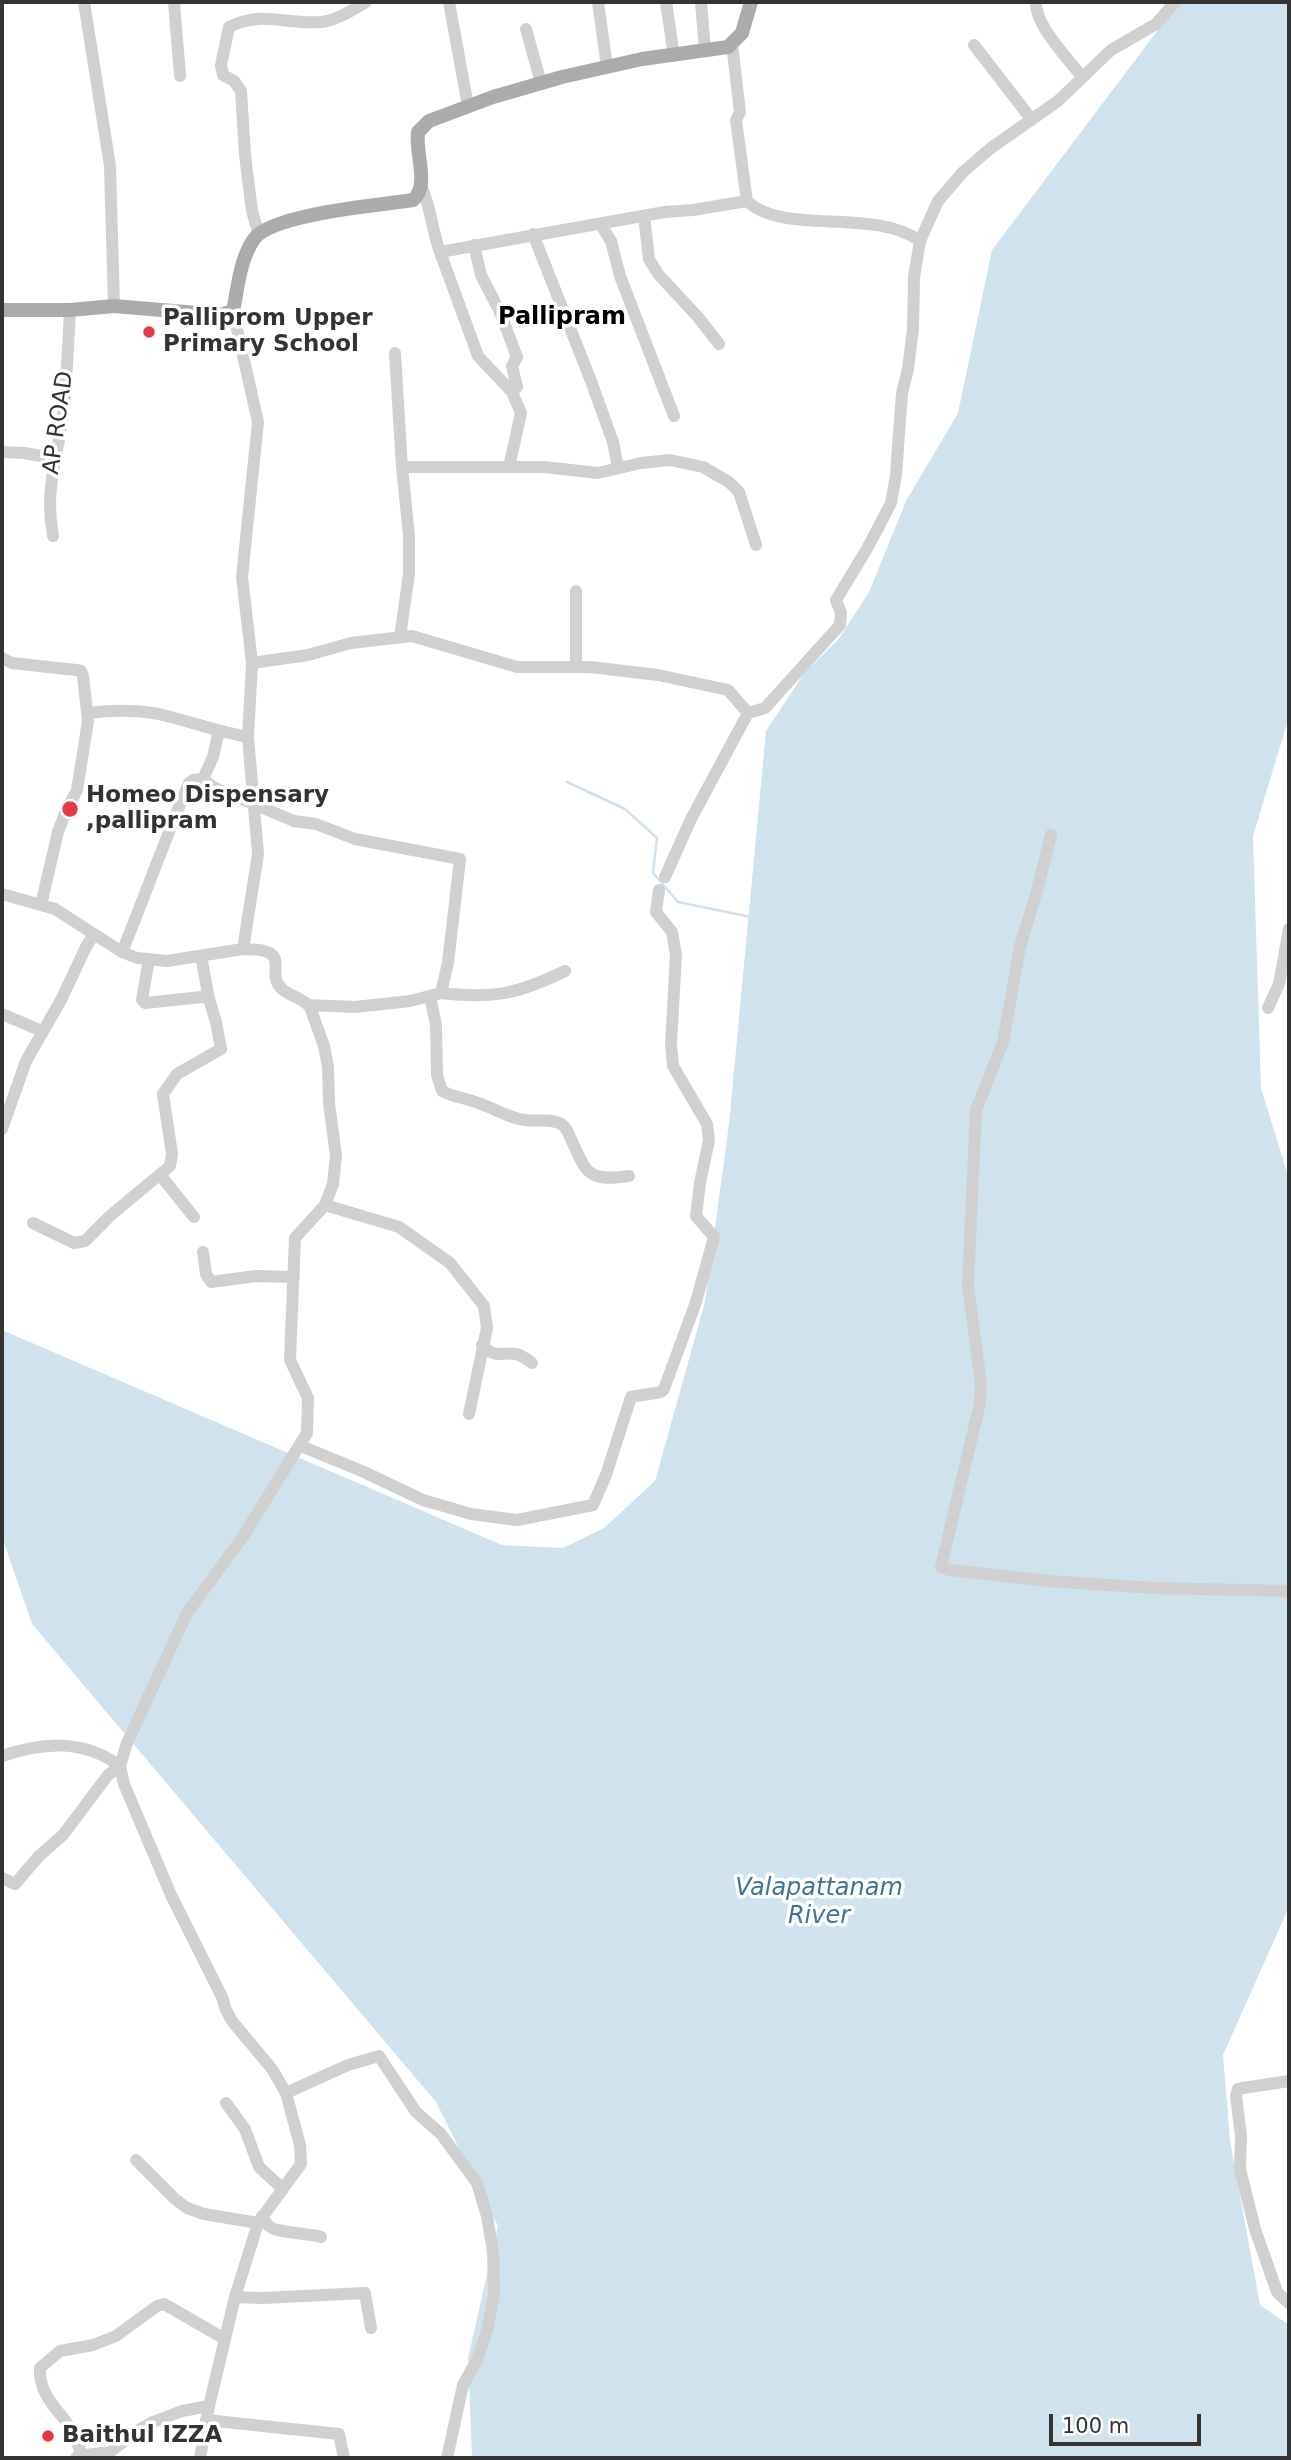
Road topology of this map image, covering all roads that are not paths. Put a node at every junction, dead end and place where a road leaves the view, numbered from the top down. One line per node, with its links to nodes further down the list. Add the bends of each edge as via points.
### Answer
1 (84, 2): 31 (street, via 110,166)
2 (174, 2): 17 (street)
3 (366, 2): 27 (street, via 331,20 264,17 229,27 221,65 223,75 241,91 244,155)
4 (449, 2): 20 (street)
5 (598, 2): 16 (street)
6 (666, 2): 15 (street)
7 (701, 2): 14 (street)
8 (751, 2): 12 (main road, via 742,33)
9 (1036, 2): 18 (street, via 1043,26)
10 (1175, 2): 18 (street, via 1156,23 1111,50)
11 (526, 29): 19 (street)
12 (732, 44): 14 (main road); 23 (street)
13 (974, 45): 21 (street)
14 (705, 50): 15 (main road)
15 (674, 56): 16 (main road)
16 (607, 67): 19 (main road)
17 (180, 76)
18 (1082, 77): 21 (street)
19 (541, 83): 20 (main road)
20 (468, 107): 22 (main road, via 429,121 418,132)
21 (1032, 120): 28 (street, via 963,172 939,201)
22 (422, 188): 27 (main road, via 414,200 275,224); 30 (street)
23 (747, 201): 24 (street); 28 (street, via 757,211 779,217 883,225)
24 (644, 216): 25 (street); 35 (street, via 649,259)
25 (601, 225): 26 (street); 38 (street, via 611,241)
26 (533, 234): 29 (street); 43 (street, via 591,380)
27 (259, 235): 34 (main road, via 244,259)
28 (920, 241): 52 (street, via 891,503 836,600 840,625 765,708)
29 (474, 245): 30 (street); 37 (street, via 481,275 517,357 512,366 517,387)
30 (440, 252): 37 (street, via 478,356)
31 (114, 306): 33 (main road); 34 (main road, via 200,315)
32 (2, 310): 33 (main road)
33 (70, 310): 40 (street, AP ROAD, via 63,411)
34 (233, 311): 49 (street, via 258,422 242,577)
35 (719, 344)
36 (395, 353): 41 (street)
37 (512, 392): 42 (street, via 521,413)
38 (674, 416)
39 (2, 452): 40 (street)
40 (53, 458): 44 (street, AP ROAD, via 49,498)
41 (402, 467): 42 (street); 47 (street, via 409,562)
42 (509, 467): 43 (street, via 598,473)
43 (618, 468): 45 (street, via 670,460 703,467 739,492)
44 (53, 536)
45 (756, 545)
46 (576, 591): 50 (street)
47 (400, 637): 49 (street); 50 (street, via 412,636 517,667)
48 (2, 658): 51 (street, via 81,671)
49 (252, 663): 54 (street)
50 (576, 667): 52 (street, via 658,675 728,690)
51 (89, 713): 53 (street, via 158,714); 61 (street, via 77,790 58,832)
52 (748, 713): 58 (street)
53 (219, 730): 54 (street); 55 (street)
54 (248, 737): 56 (street)
55 (203, 779): 56 (street); 65 (street, via 189,783)
56 (254, 804): 64 (street, via 258,854); 69 (street, via 355,839 460,859 448,963)
57 (1051, 835): 87 (street, via 1020,947 1003,1042 976,1110 968,1285 980,1403 941,1567 1128,1587)
58 (665, 877)
59 (659, 890): 86 (street, via 656,912 672,932 676,955 673,1066 706,1124 709,1140 696,1216 714,1237 664,1389 631,1397 593,1505 517,1520 471,1514 423,1500)
60 (2, 894): 61 (street)
61 (41, 905): 63 (street)
62 (1289, 929): 72 (street, via 1279,984)
63 (94, 934): 65 (street); 74 (street)
64 (243, 949): 66 (street); 71 (street, via 271,953 278,985)
65 (122, 952): 67 (street)
66 (201, 956): 67 (street); 70 (street)
67 (149, 959): 70 (street, via 145,1003)
68 (565, 971): 69 (street, via 506,994)
69 (436, 994): 71 (street, via 355,1007); 77 (street, via 437,1076 442,1091 505,1115 556,1122 565,1127 589,1172 604,1179)
70 (209, 999): 76 (street, via 220,1049 177,1074 163,1094 172,1154 170,1166)
71 (308, 1005): 78 (street, via 328,1067 336,1156)
72 (1268, 1008)
73 (2, 1014): 74 (street)
74 (42, 1031): 75 (street)
75 (2, 1129)
76 (161, 1176): 79 (street); 80 (street, via 85,1241 74,1243)
77 (629, 1177)
78 (326, 1205): 82 (street, via 295,1238); 83 (street, via 399,1227 450,1263 484,1306)
79 (194, 1217)
80 (33, 1223)
81 (203, 1252): 82 (street, via 211,1282 256,1276)
82 (294, 1278): 86 (street, via 290,1360 308,1398 307,1433)
83 (482, 1346): 84 (street); 85 (street)
84 (532, 1363)
85 (469, 1414)
86 (301, 1446): 89 (street, via 187,1613)
87 (1289, 1591)
88 (2, 1756): 89 (street, via 29,1749 80,1746)
89 (120, 1766): 90 (street, via 15,1884); 92 (street, via 162,1875 226,2010)
90 (2, 1878)
91 (1289, 2081): 99 (street, via 1238,2089 1236,2096 1241,2137 1238,2158 1255,2229 1277,2291)
92 (286, 2093): 95 (street, via 301,2164); 107 (street, via 379,2056 416,2112 441,2134 477,2183 493,2252 494,2294 487,2331 463,2385)
93 (226, 2103): 95 (street, via 244,2129 259,2167)
94 (136, 2160): 96 (street, via 187,2208)
95 (283, 2189): 96 (street)
96 (260, 2219): 97 (street, via 279,2231); 98 (street)
97 (321, 2237)
98 (235, 2297): 100 (street, via 365,2293); 101 (street)
99 (1289, 2304)
100 (371, 2328)
101 (225, 2339): 102 (street); 104 (street, via 164,2304 108,2341 56,2353 40,2368 40,2383 72,2433 81,2453)
102 (209, 2406): 103 (street); 104 (street, via 153,2422 110,2452)
103 (206, 2420): 105 (street); 106 (street, via 339,2434)
104 (77, 2457)
105 (201, 2458)
106 (344, 2458)
107 (447, 2458)

